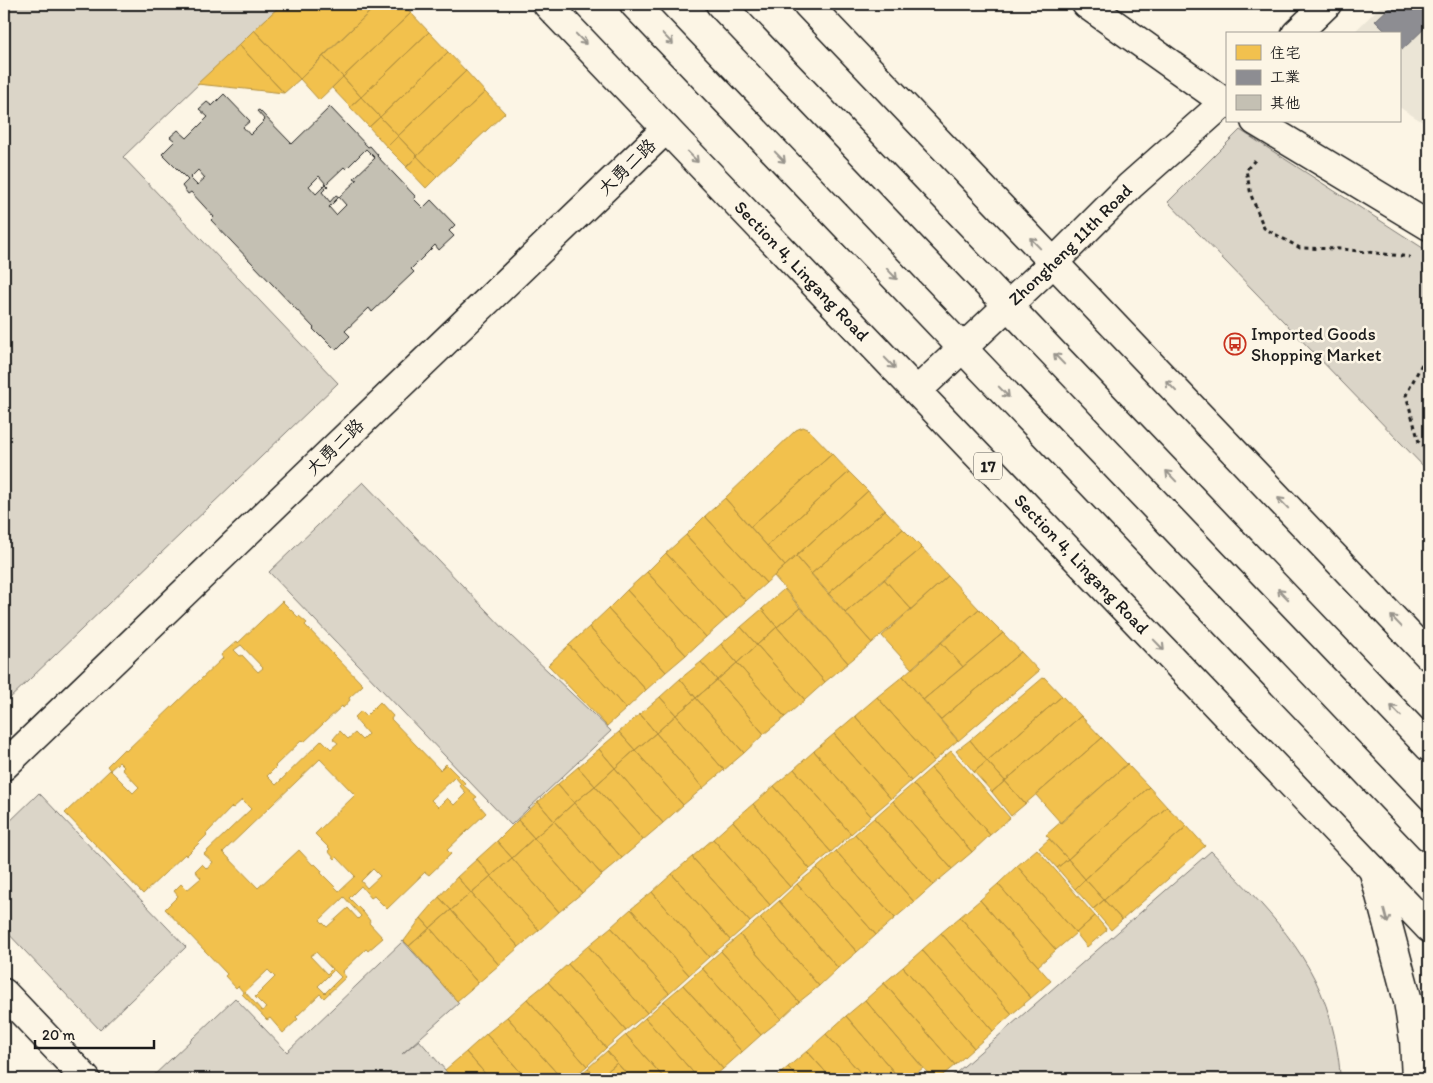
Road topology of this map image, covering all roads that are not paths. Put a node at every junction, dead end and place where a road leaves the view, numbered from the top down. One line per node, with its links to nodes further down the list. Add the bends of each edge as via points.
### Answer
1 (547, 4): 10 (main road, Section 4, Lingang Road / 17, one-way to 10)
2 (634, 4): 14 (main road, one-way to 14)
3 (720, 4): 13 (main road)
4 (807, 4): 12 (main road, one-way to 4)
5 (1086, 4): 8 (main road)
6 (1327, 4): 7 (main road)
7 (1298, 32)
8 (1226, 102): 12 (main road, Zhongheng 11th Road, via 1130,186)
9 (1257, 122): 11 (main road)
10 (666, 129): 15 (main road, Section 4, Lingang Road / 17, one-way to 15); 18 (main road, 大勇二路)
11 (1429, 226)
12 (1054, 262): 13 (main road, Zhongheng 11th Road); 16 (main road, one-way to 12)
13 (1008, 305): 14 (main road, Zhongheng 11th Road); 17 (main road, one-way to 13)
14 (963, 348): 15 (main road, Zhongheng 11th Road); 19 (main road, one-way to 19)
15 (917, 391): 20 (main road, Section 4, Lingang Road / 17, one-way to 20)
16 (1429, 656)
17 (1429, 747)
18 (4, 766)
19 (1429, 837)
20 (1373, 869): 21 (main road, Section 4, Lingang Road / 17); 24 (main road, one-way to 24, via 1408,1001)
21 (1429, 928)
22 (4, 993): 23 (main road)
23 (86, 1079)
24 (1416, 1079)

